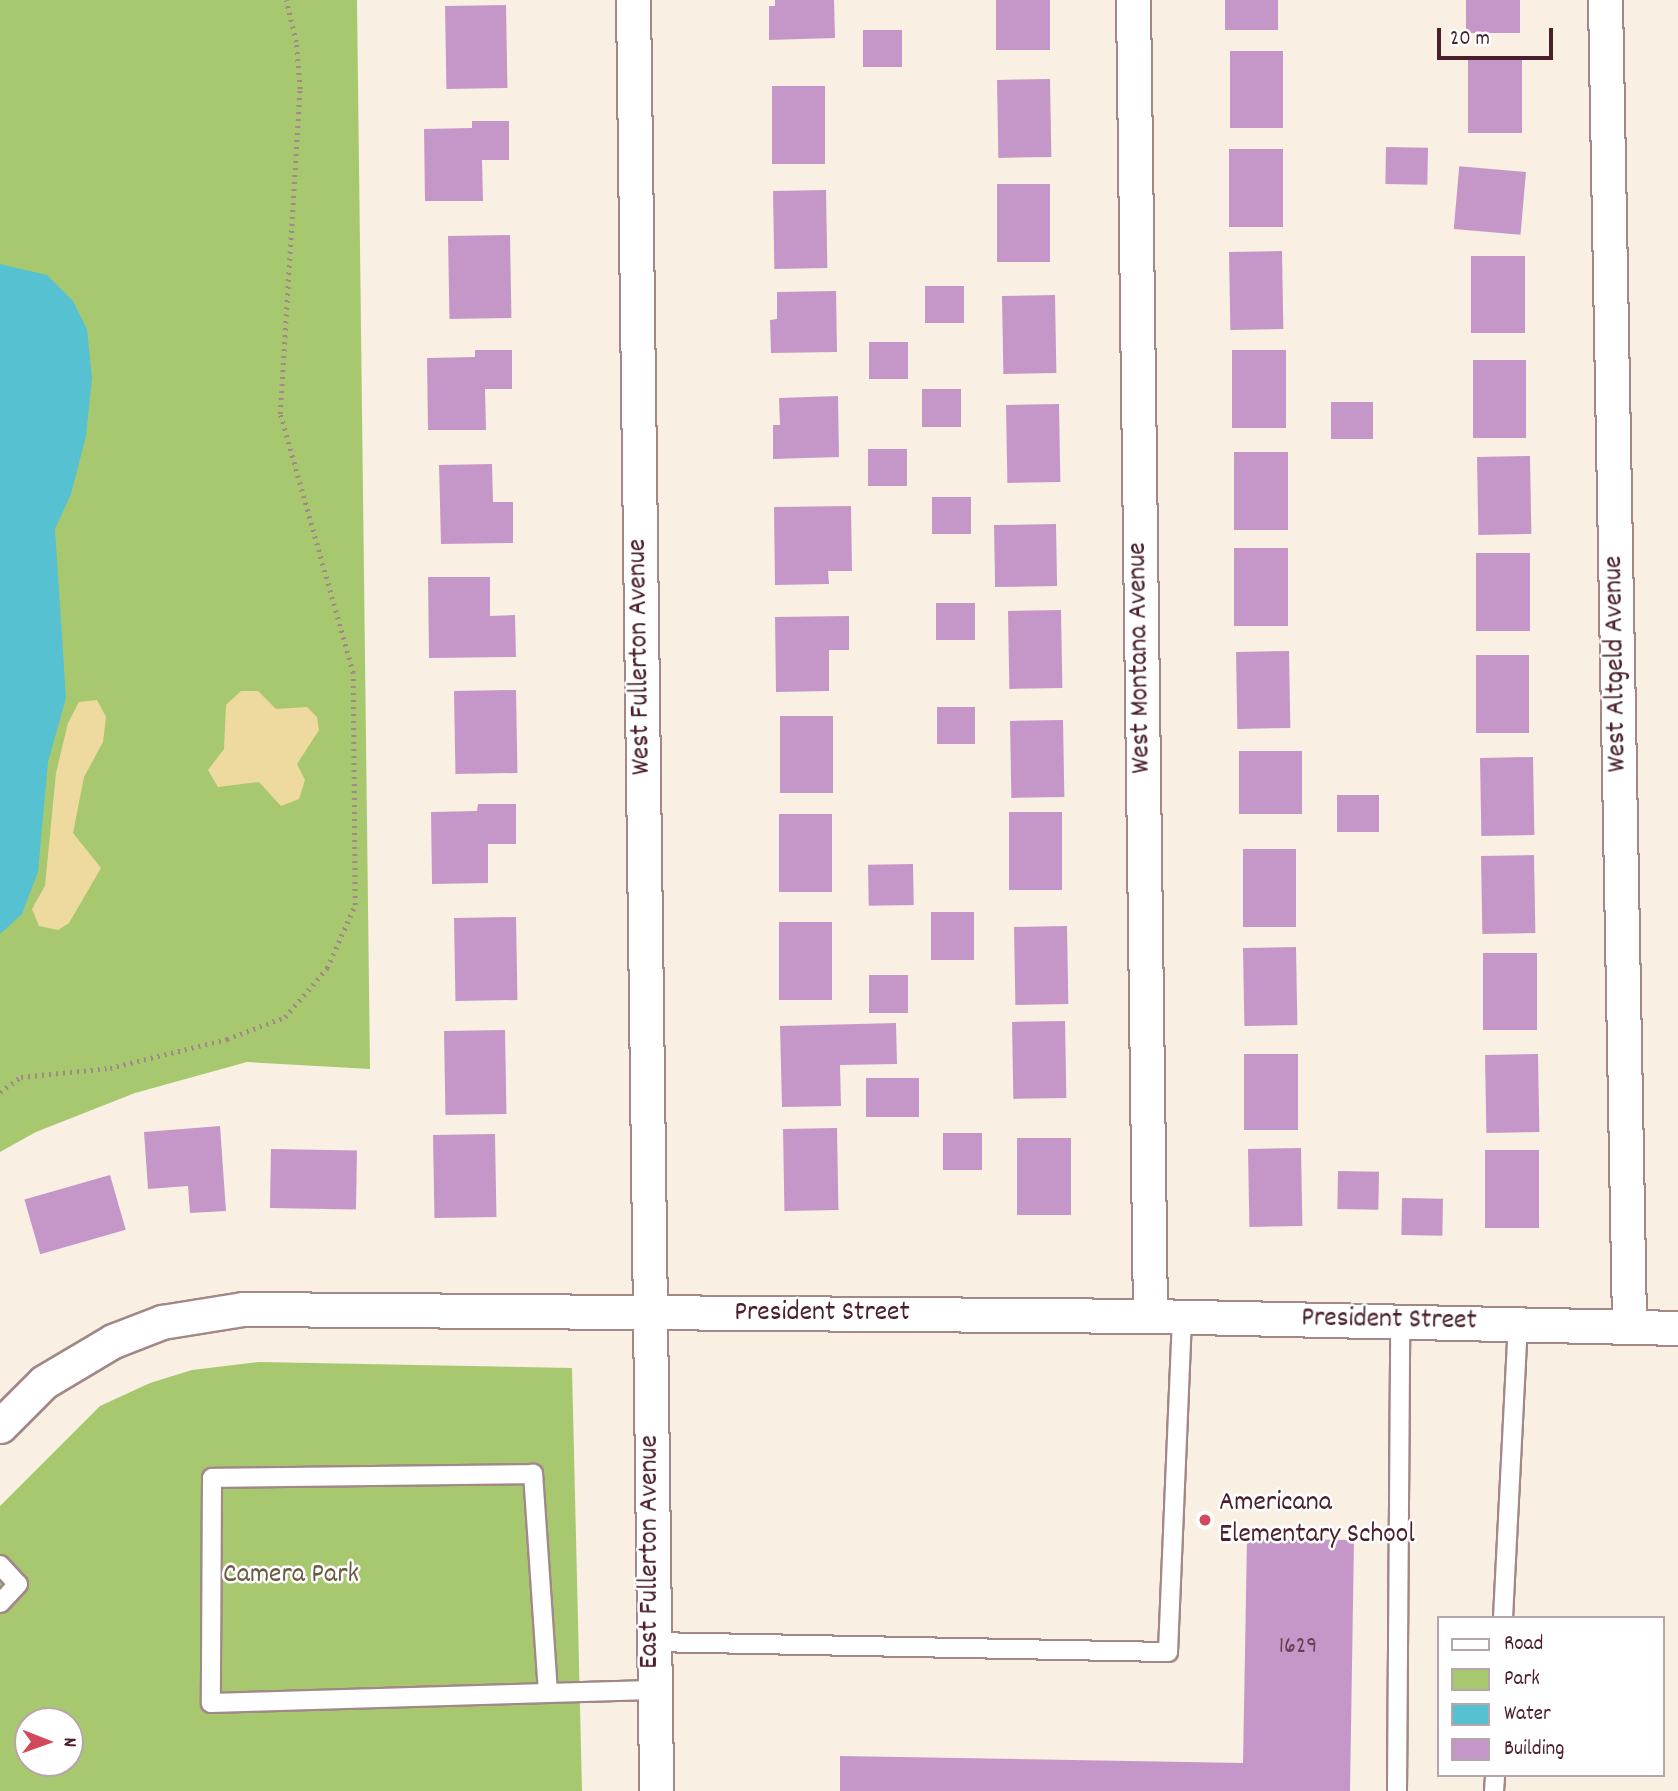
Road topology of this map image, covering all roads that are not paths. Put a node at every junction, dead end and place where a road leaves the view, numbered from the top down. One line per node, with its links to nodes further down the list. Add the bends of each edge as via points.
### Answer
1 (633, 0): 4 (street, West Fullerton Avenue)
2 (1133, 0): 5 (street, West Montana Avenue)
3 (1605, 0): 8 (street, West Altgeld Avenue)
4 (649, 1313): 5 (street, President Street); 10 (street, President Street, via 201,1312 113,1341 44,1382); 14 (street, East Fullerton Avenue)
5 (1166, 1316): 6 (street, President Street); 14 (lane, via 1168,1652)
6 (1400, 1321): 7 (street, President Street); 18 (lane)
7 (1518, 1324): 8 (street, President Street); 13 (lane)
8 (1629, 1327): 9 (street, President Street)
9 (1678, 1328)
10 (0, 1426)
11 (0, 1565): 12 (lane, via 18,1584)
12 (0, 1603)
13 (1503, 1616)
14 (651, 1642): 15 (street, East Fullerton Avenue)
15 (652, 1690): 16 (lane); 17 (street, East Fullerton Avenue)
16 (548, 1693): 16 (lane, via 211,1703 212,1478 533,1474)
17 (656, 1791)
18 (1397, 1791)

